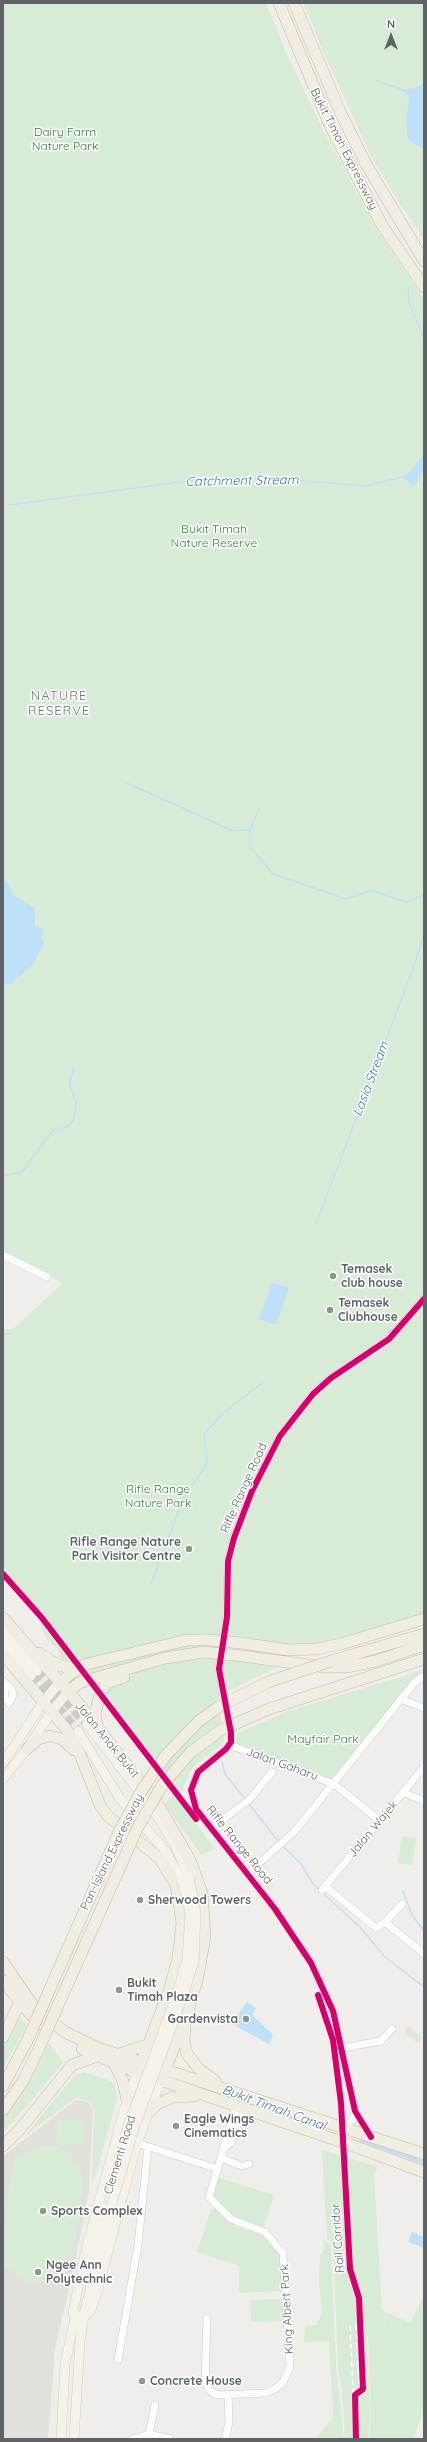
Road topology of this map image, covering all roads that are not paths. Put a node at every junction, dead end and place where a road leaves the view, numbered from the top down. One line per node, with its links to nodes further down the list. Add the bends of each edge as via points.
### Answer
1 (279, 3): 6 (highway, Bukit Timah Expressway, via 331,128 382,225)
2 (294, 3): 4 (highway, Bukit Timah Expressway)
3 (300, 3): 4 (highway)
4 (305, 28): 5 (highway, Bukit Timah Expressway, via 342,116 366,164)
5 (424, 261)
6 (424, 287)
7 (3, 1255): 9 (street)
8 (3, 1258): 9 (street)
9 (13, 1261): 10 (street)
10 (47, 1277)
11 (424, 1299): 32 (street, Rifle Range Road, via 389,1339 331,1378 313,1394 280,1436 252,1491 228,1561 227,1617 219,1669 231,1733)
12 (3, 1618): 17 (highway, Jalan Anak Bukit)
13 (424, 1619): 21 (highway, bridge, via 340,1644 317,1648 281,1649 241,1643 187,1640 95,1662)
14 (3, 1631): 16 (main road, via 34,1673)
15 (424, 1634): 62 (highway, Pan-Island Expressway, bridge, via 288,1674 250,1690 208,1714 172,1748 142,1790 119,1832 27,2041)
16 (3, 1643)
17 (26, 1643): 21 (highway, via 58,1665); 24 (highway, Jalan Anak Bukit)
18 (424, 1645): 23 (highway, bridge, via 376,1661 347,1667 317,1666 204,1652 165,1658 152,1667)
19 (3, 1654): 27 (highway, Jalan Anak Bukit)
20 (424, 1659): 67 (highway, Pan-Island Expressway, bridge, via 269,1709 221,1730 191,1752 163,1784 138,1827 39,2048 23,2081)
21 (77, 1669): 24 (highway)
22 (424, 1676): 26 (street, via 415,1682)
23 (104, 1680): 25 (highway, via 79,1683); 30 (highway)
24 (59, 1683): 25 (highway, Jalan Anak Bukit); 27 (main road)
25 (68, 1692): 29 (main road); 30 (highway, Jalan Anak Bukit)
26 (403, 1700): 28 (street); 39 (street)
27 (44, 1701): 29 (highway, Jalan Anak Bukit); 35 (main road)
28 (424, 1708)
29 (52, 1711): 33 (main road); 34 (highway, Jalan Anak Bukit, via 67,1730)
30 (92, 1726): 45 (main road, Jalan Anak Bukit, via 152,1808 175,1845); 52 (highway, Jalan Anak Bukit, via 159,1806 190,1860 202,1893 205,1937 198,1976)
31 (78, 1731): 45 (main road, Jalan Anak Bukit, via 120,1797 167,1853)
32 (230, 1745): 39 (street, Jalan Gaharu); 43 (street, Rifle Range Road, via 203,1767 192,1784 193,1803)
33 (27, 1749): 34 (highway, via 42,1738 57,1737 66,1741); 38 (main road)
34 (82, 1757): 53 (highway, Jalan Anak Bukit, via 100,1805 108,1816 160,1858 176,1885 181,1914 181,1942 170,1991)
35 (3, 1763)
36 (424, 1767): 40 (street, Jalan Wajek)
37 (272, 1772): 43 (street, via 250,1799)
38 (3, 1779)
39 (334, 1784): 42 (street, Jalan Gaharu); 44 (street, via 286,1841)
40 (404, 1793): 41 (street); 42 (street, Jalan Wajek)
41 (424, 1801)
42 (380, 1821): 47 (street, Jalan Wajek, via 323,1888 373,1926 379,1927)
43 (212, 1828): 44 (street, Rifle Range Road)
44 (248, 1873): 58 (street, Rifle Range Road, via 311,1963 333,2011)
45 (185, 1879): 61 (main road, Jalan Anak Bukit, bridge, via 196,1913 194,1961)
46 (402, 1904): 47 (street)
47 (385, 1922): 48 (street)
48 (424, 1954)
49 (3, 1962): 60 (highway, via 32,2004 45,2017 68,2034)
50 (3, 1981): 51 (highway)
51 (20, 2002): 56 (highway); 59 (highway, via 52,2033)
52 (187, 2014): 54 (highway, Jalan Anak Bukit); 63 (highway, via 184,2040 187,2054 209,2078)
53 (157, 2024): 54 (highway, via 169,2031); 57 (highway, Jalan Anak Bukit)
54 (181, 2029): 61 (highway, Jalan Anak Bukit)
55 (392, 2029): 58 (street, via 381,2040)
56 (3, 2037)
57 (150, 2044): 60 (highway); 61 (highway, Jalan Anak Bukit)
58 (342, 2048): 68 (street, Rifle Range Road)
59 (97, 2056): 60 (highway); 74 (highway, via 72,2065 21,2128)
60 (115, 2059): 61 (highway); 65 (highway, via 124,2081)
61 (153, 2068): 63 (highway); 64 (highway); 65 (main road, Clementi Road); 69 (main road, Clementi Road); 83 (main road, Clementi Road, bridge)
62 (3, 2086)
63 (230, 2091): 71 (highway)
64 (204, 2096): 66 (highway); 69 (highway, via 173,2097 157,2104)
65 (127, 2100): 70 (main road, Clementi Road)
66 (239, 2108): 77 (street, King Albert Park); 79 (highway)
67 (3, 2110)
68 (355, 2111): 71 (street, via 354,2119); 72 (street, Rifle Range Road)
69 (145, 2120): 70 (main road, via 129,2117); 73 (main road, Clementi Road)
70 (120, 2126): 86 (main road, Clementi Road, via 87,2245 73,2312)
71 (345, 2128): 72 (highway)
72 (371, 2137): 76 (highway)
73 (137, 2144): 75 (street); 84 (main road, Clementi Road, via 97,2292 91,2310)
74 (3, 2146)
75 (148, 2147): 80 (street); 87 (street, via 138,2245)
76 (424, 2154)
77 (221, 2158): 78 (street, via 242,2166); 80 (street, King Albert Park)
78 (249, 2164)
79 (409, 2167): 81 (highway); 82 (highway)
80 (218, 2169): 88 (street, King Albert Park, via 209,2197 231,2219 268,2235 284,2257 287,2291 290,2366 287,2377 271,2391)
81 (424, 2172)
82 (424, 2178)
83 (108, 2207): 84 (main road, Clementi Road); 86 (main road, Clementi Road)
84 (84, 2316): 92 (main road, Clementi Road, via 77,2361)
85 (207, 2318): 88 (street, King Albert Park, via 205,2383 209,2390 218,2394)
86 (74, 2320): 91 (main road, Clementi Road, via 65,2364)
87 (118, 2360)
88 (228, 2394): 95 (street, via 229,2422)
89 (155, 2405): 90 (street)
90 (149, 2434): 93 (street); 94 (street)
91 (61, 2439)
92 (74, 2439)
93 (133, 2439)
94 (170, 2439)
95 (225, 2439)

